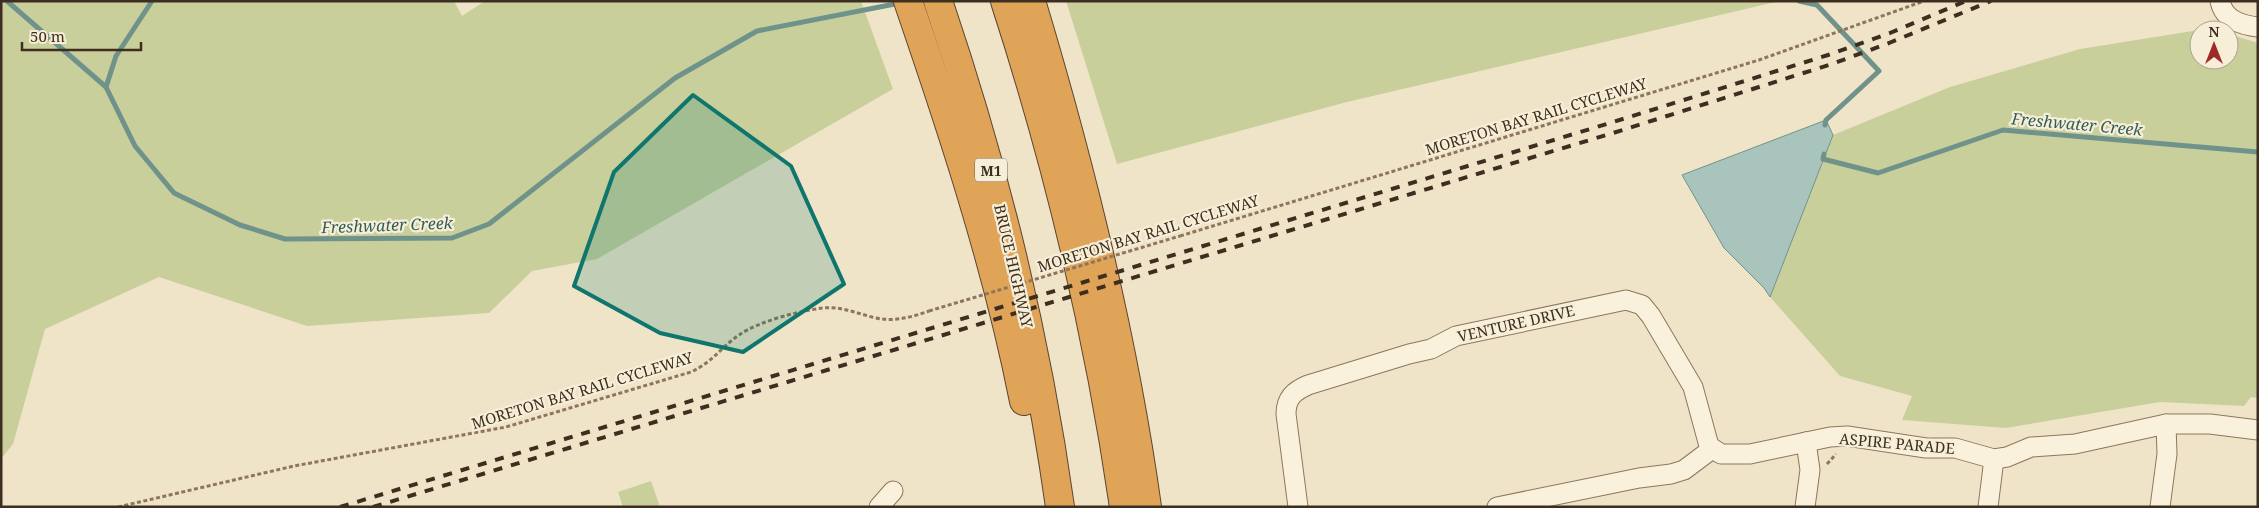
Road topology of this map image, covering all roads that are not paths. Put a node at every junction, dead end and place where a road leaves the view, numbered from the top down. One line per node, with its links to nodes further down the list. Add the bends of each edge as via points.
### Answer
1 (908, 1): 11 (highway, via 995,279 1029,426)
2 (938, 1): 11 (highway, BRUCE HIGHWAY / M1, via 994,183 1028,322)
3 (1005, 1): 7 (highway)
4 (1031, 1): 7 (highway)
5 (2220, 1): 6 (street, via 2234,21)
6 (2258, 28)
7 (1036, 58): 17 (highway, via 1089,309); 18 (highway, via 1086,198 1118,336)
8 (2166, 424): 9 (street, via 2210,424); 13 (street, via 2075,444 2031,447); 23 (street, via 2167,454)
9 (2258, 430)
10 (1806, 442): 12 (street, ASPIRE PARADE, via 1740,455 1721,454); 13 (street, ASPIRE PARADE, via 1852,437 1926,448 1955,448); 21 (street, via 1810,470)
11 (1052, 446): 16 (highway, BRUCE HIGHWAY / M1)
12 (1712, 449): 19 (street, VENTURE DRIVE, via 1693,387 1651,316 1637,303 1619,301 1456,336 1431,349 1294,392 1288,400 1286,414); 20 (street, via 1677,472)
13 (1994, 459): 22 (street)
14 (893, 491): 15 (street)
15 (878, 507)
16 (1060, 507)
17 (1124, 507)
18 (1146, 507)
19 (1298, 507)
20 (1497, 507)
21 (1805, 507)
22 (1988, 507)
23 (2160, 507)

